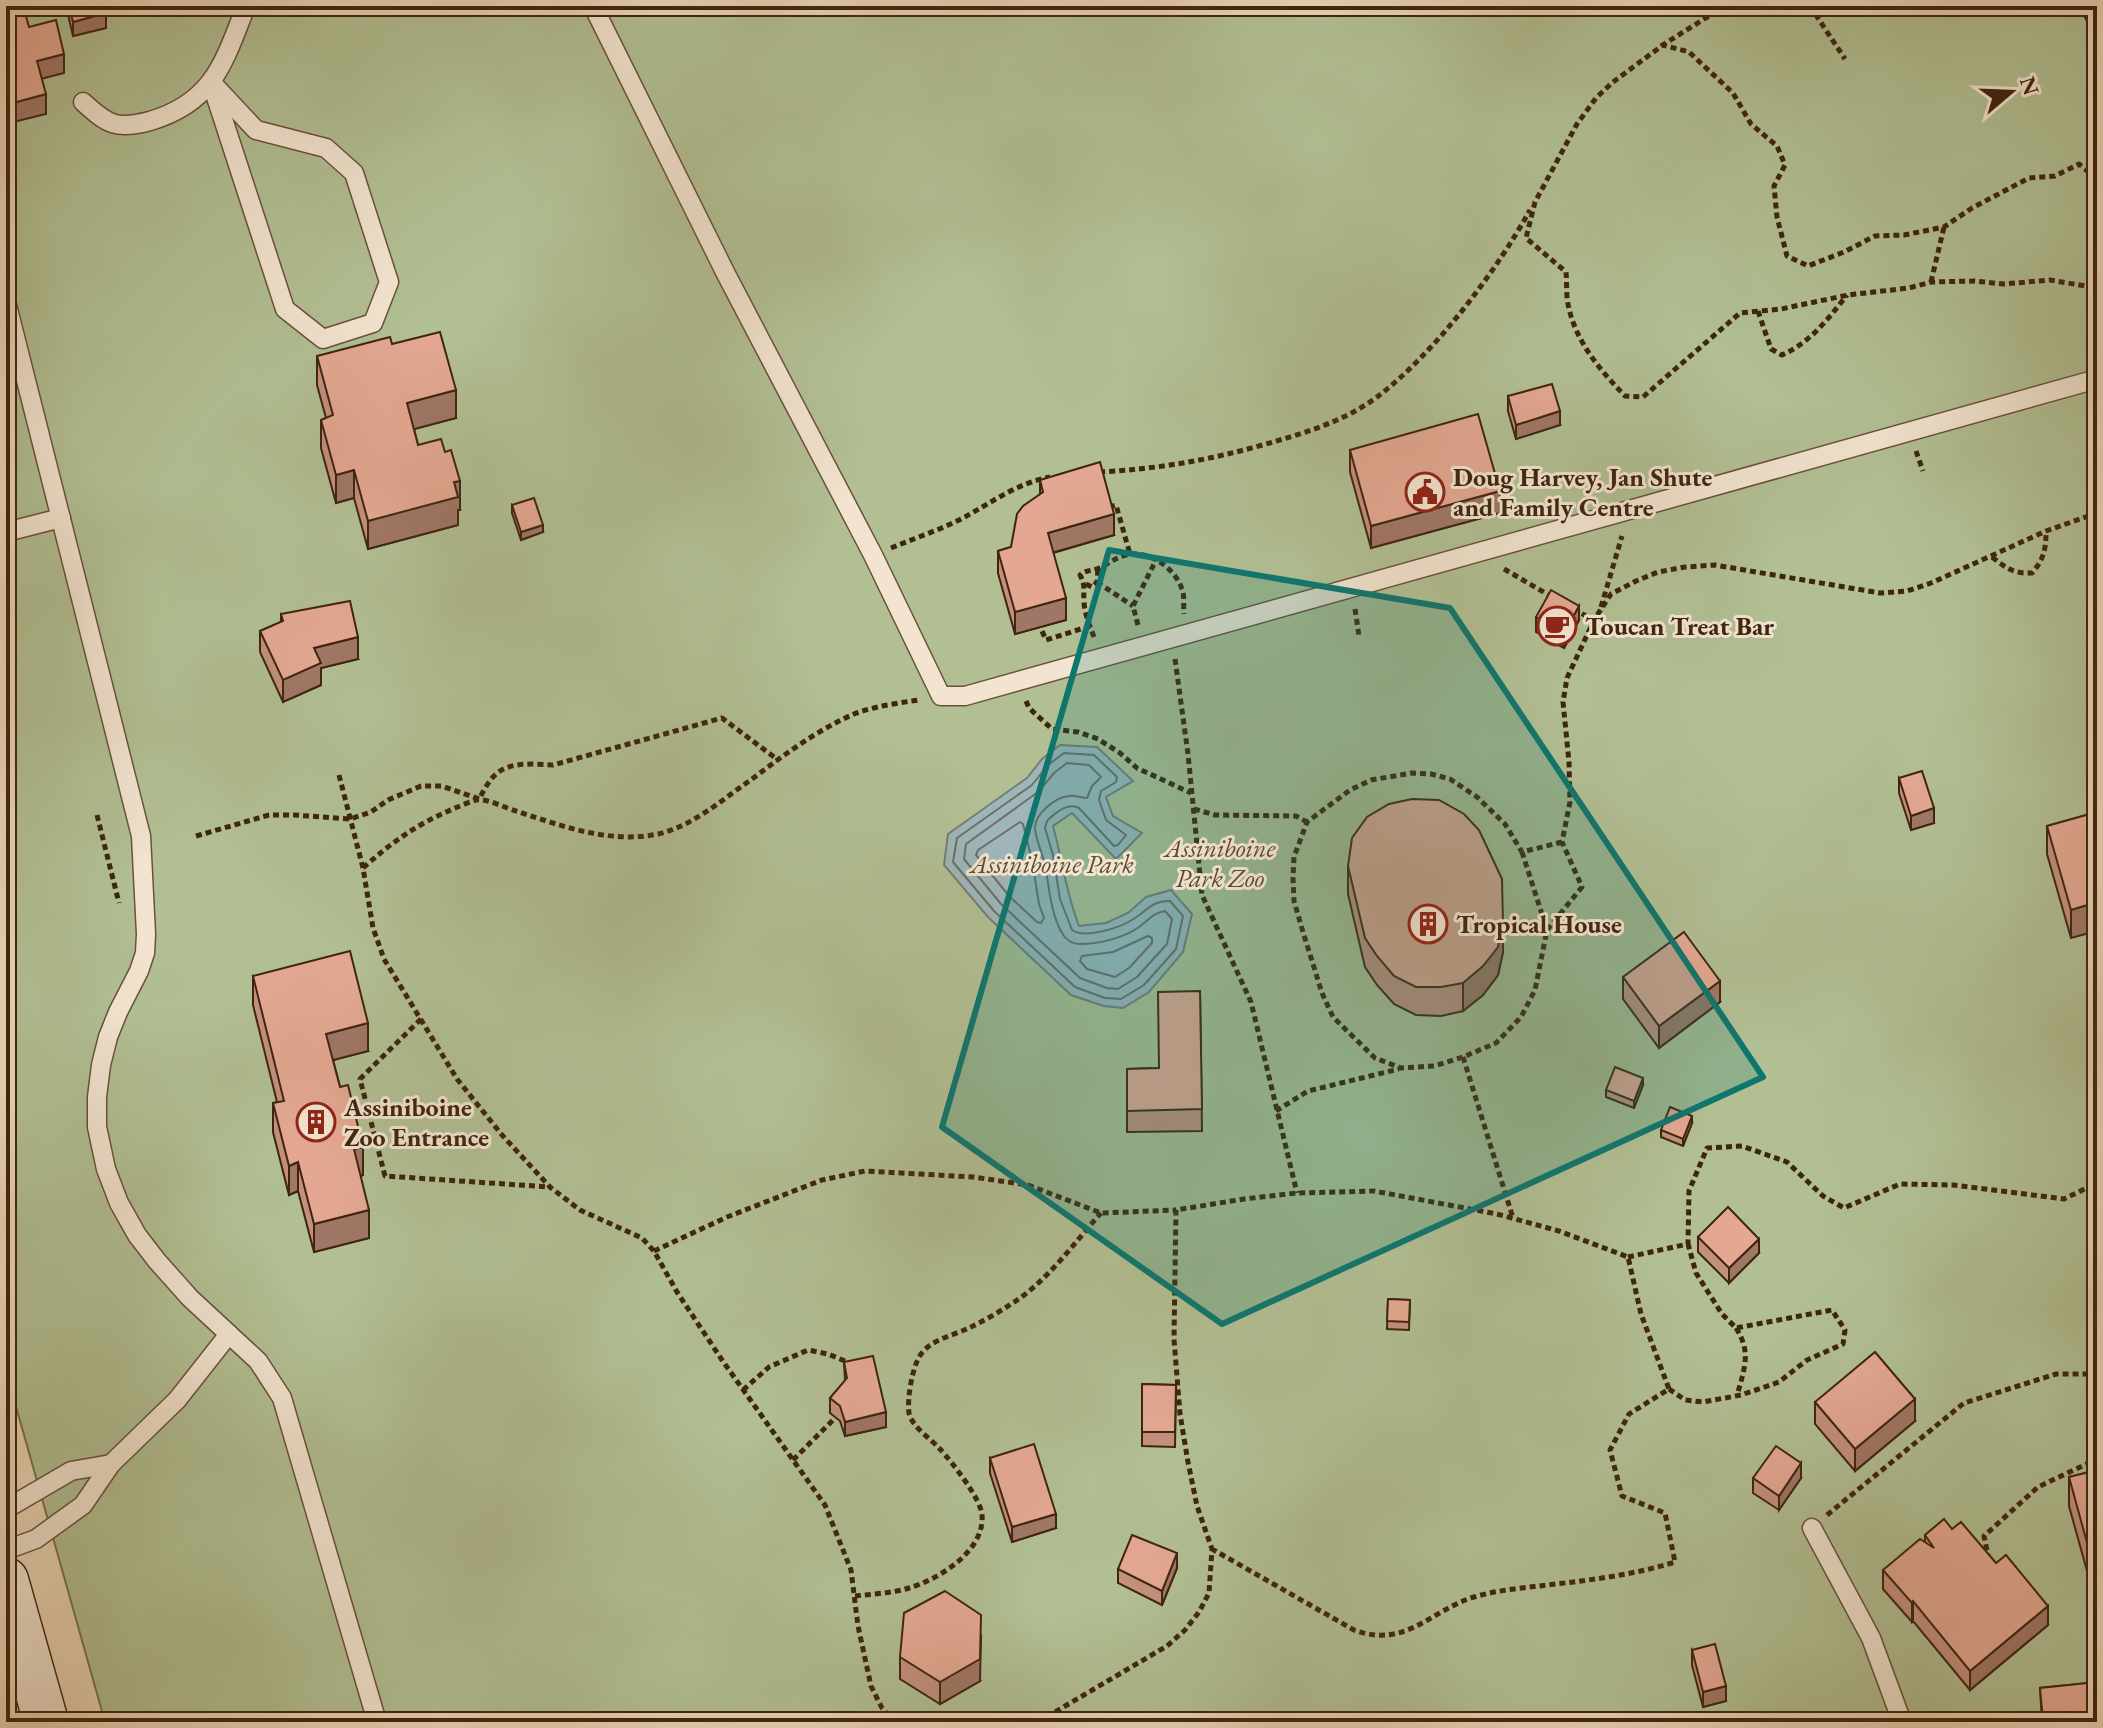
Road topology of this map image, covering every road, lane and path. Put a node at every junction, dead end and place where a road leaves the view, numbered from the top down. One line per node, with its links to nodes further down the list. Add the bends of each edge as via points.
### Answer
1 (246, 6): 9 (lane)
2 (593, 6): 30 (lane)
3 (1725, 6): 7 (path)
4 (1810, 6): 8 (path)
5 (2081, 6): 6 (path)
6 (2097, 38)
7 (1663, 45): 12 (path, via 1596,98); 13 (path, via 1689,52 1733,93 1751,124 1777,146 1785,165 1774,186 1787,256 1808,266 1875,236)
8 (1845, 59)
9 (211, 82): 9 (lane, via 285,309 323,339 373,323 389,282 354,173 326,148 256,130); 10 (lane, via 193,102 172,114 125,126 109,124)
10 (83, 102)
11 (2097, 179): 13 (path, via 2079,164 2055,176 2029,178)
12 (1535, 202): 18 (path, via 1526,238 1566,272 1568,305 1580,339 1625,396 1643,397 1740,313); 20 (path, via 1460,312 1376,398 1321,427 1215,458)
13 (1944, 227): 14 (path)
14 (1931, 282): 15 (path, via 2050,280); 16 (path)
15 (2097, 288)
16 (1848, 295): 18 (path); 18 (path, via 1818,332 1782,355 1771,349)
17 (6, 301): 25 (lane)
18 (1758, 311)
19 (2097, 379): 23 (lane)
20 (1097, 473)
21 (1053, 477): 30 (path)
22 (1101, 509): 29 (path, via 1116,505)
23 (1630, 510): 28 (lane); 39 (path)
24 (2097, 513): 26 (path)
25 (61, 518): 27 (lane); 78 (lane, via 141,836 145,953 108,1037 97,1127 106,1169 137,1235)
26 (2046, 531): 31 (path); 31 (path, via 2046,549 2032,573 2018,574)
27 (6, 532)
28 (1480, 552): 36 (path); 45 (lane)
29 (1130, 554): 32 (path); 33 (path)
30 (873, 555): 49 (lane)
31 (1991, 557): 39 (path, via 1907,591 1880,593 1737,567 1685,567 1658,572 1611,594)
32 (1156, 560): 37 (path); 45 (path, via 1173,572 1183,590)
33 (1098, 569): 34 (path); 35 (path, via 1080,575)
34 (1097, 582): 35 (path, via 1092,587); 37 (path)
35 (1086, 584): 44 (path)
36 (1555, 599)
37 (1133, 606): 46 (path)
38 (1568, 606): 42 (path)
39 (1599, 612): 42 (path)
40 (1049, 613): 43 (path)
41 (1028, 618): 43 (path)
42 (1594, 620): 59 (path, via 1567,678 1563,702 1570,802)
43 (1039, 623): 44 (path, via 1046,640)
44 (1090, 626): 47 (path)
45 (1179, 637): 46 (lane); 52 (path)
46 (1144, 646): 47 (lane)
47 (1106, 656): 48 (lane)
48 (1015, 680): 49 (lane, via 965,696); 52 (path, via 1029,708 1052,729 1098,739 1137,768)
49 (941, 696): 50 (path, via 856,714)
50 (778, 760): 53 (path, via 685,824 631,837 563,827); 53 (path, via 722,718 553,765 507,767)
51 (339, 775): 56 (path)
52 (1192, 793): 54 (path)
53 (479, 799): 56 (path, via 442,786 421,786); 61 (path, via 427,820)
54 (1194, 809): 57 (path, via 1215,815 1296,816); 67 (path, via 1202,895 1251,1002)
55 (97, 815): 62 (path)
56 (350, 819): 58 (path, via 269,815); 61 (path)
57 (1307, 822): 60 (path, via 1371,780 1431,774 1450,779 1477,797 1505,824); 66 (path, via 1294,857 1294,901 1322,993 1333,1017 1375,1058)
58 (196, 836)
59 (1562, 842): 60 (path); 63 (path, via 1582,887)
60 (1522, 852): 63 (path)
61 (363, 868): 64 (path, via 384,959)
62 (121, 912)
63 (1547, 930): 65 (path, via 1535,990 1521,1017 1496,1043)
64 (421, 1019): 69 (path, via 481,1111); 69 (path, via 360,1079 385,1176)
65 (1463, 1057): 66 (path); 73 (path)
66 (1401, 1068): 67 (path, via 1308,1091)
67 (1276, 1111): 70 (path)
68 (2097, 1183): 74 (path, via 2064,1199 1900,1184 1844,1208 1787,1162 1742,1146 1707,1148 1689,1191)
69 (550, 1187): 75 (path, via 580,1210 642,1238)
70 (1297, 1193): 71 (path); 73 (path, via 1374,1191)
71 (1176, 1210): 72 (path); 92 (path, via 1178,1390 1197,1506)
72 (1101, 1213): 75 (path, via 1028,1185 865,1171 822,1180); 96 (path, via 1015,1302 937,1340 919,1356 911,1379 909,1415 979,1501 979,1537 942,1573 909,1588)
73 (1513, 1218): 76 (path)
74 (1688, 1244): 76 (path); 77 (path, via 1696,1273)
75 (654, 1251): 83 (path)
76 (1628, 1257): 82 (path, via 1641,1314)
77 (1736, 1328): 84 (path, via 1745,1343); 84 (path, via 1832,1310 1845,1330 1843,1344 1807,1360 1779,1382)
78 (229, 1334): 89 (lane, via 177,1400); 98 (lane, via 258,1361 282,1398)
79 (2097, 1364): 81 (path)
80 (851, 1370): 83 (path, via 845,1361 808,1350 769,1367)
81 (2089, 1374): 86 (path); 91 (path, via 2056,1374 1964,1403)
82 (1669, 1389): 84 (path, via 1685,1400 1703,1402); 92 (path, via 1629,1414 1610,1450 1622,1496 1665,1513 1675,1562 1607,1578 1496,1592 1463,1602 1413,1629 1369,1635)
83 (743, 1390): 88 (path)
84 (1737, 1396)
85 (833, 1420): 88 (path)
86 (2097, 1438)
87 (2097, 1459): 94 (path, via 2038,1487 1984,1536)
88 (793, 1460): 96 (path, via 825,1505 851,1570)
89 (111, 1464): 90 (lane, via 71,1471); 93 (lane, via 83,1505 36,1539)
90 (6, 1509)
91 (1812, 1528): 101 (lane, via 1871,1638)
92 (1212, 1549): 100 (path, via 1209,1593 1185,1630 1167,1646)
93 (6, 1550)
94 (1989, 1560)
95 (6, 1580): 97 (main road)
96 (855, 1596): 99 (path, via 871,1686)
97 (46, 1722)
98 (377, 1722)
99 (894, 1722)
100 (1038, 1722)
101 (1902, 1722)

